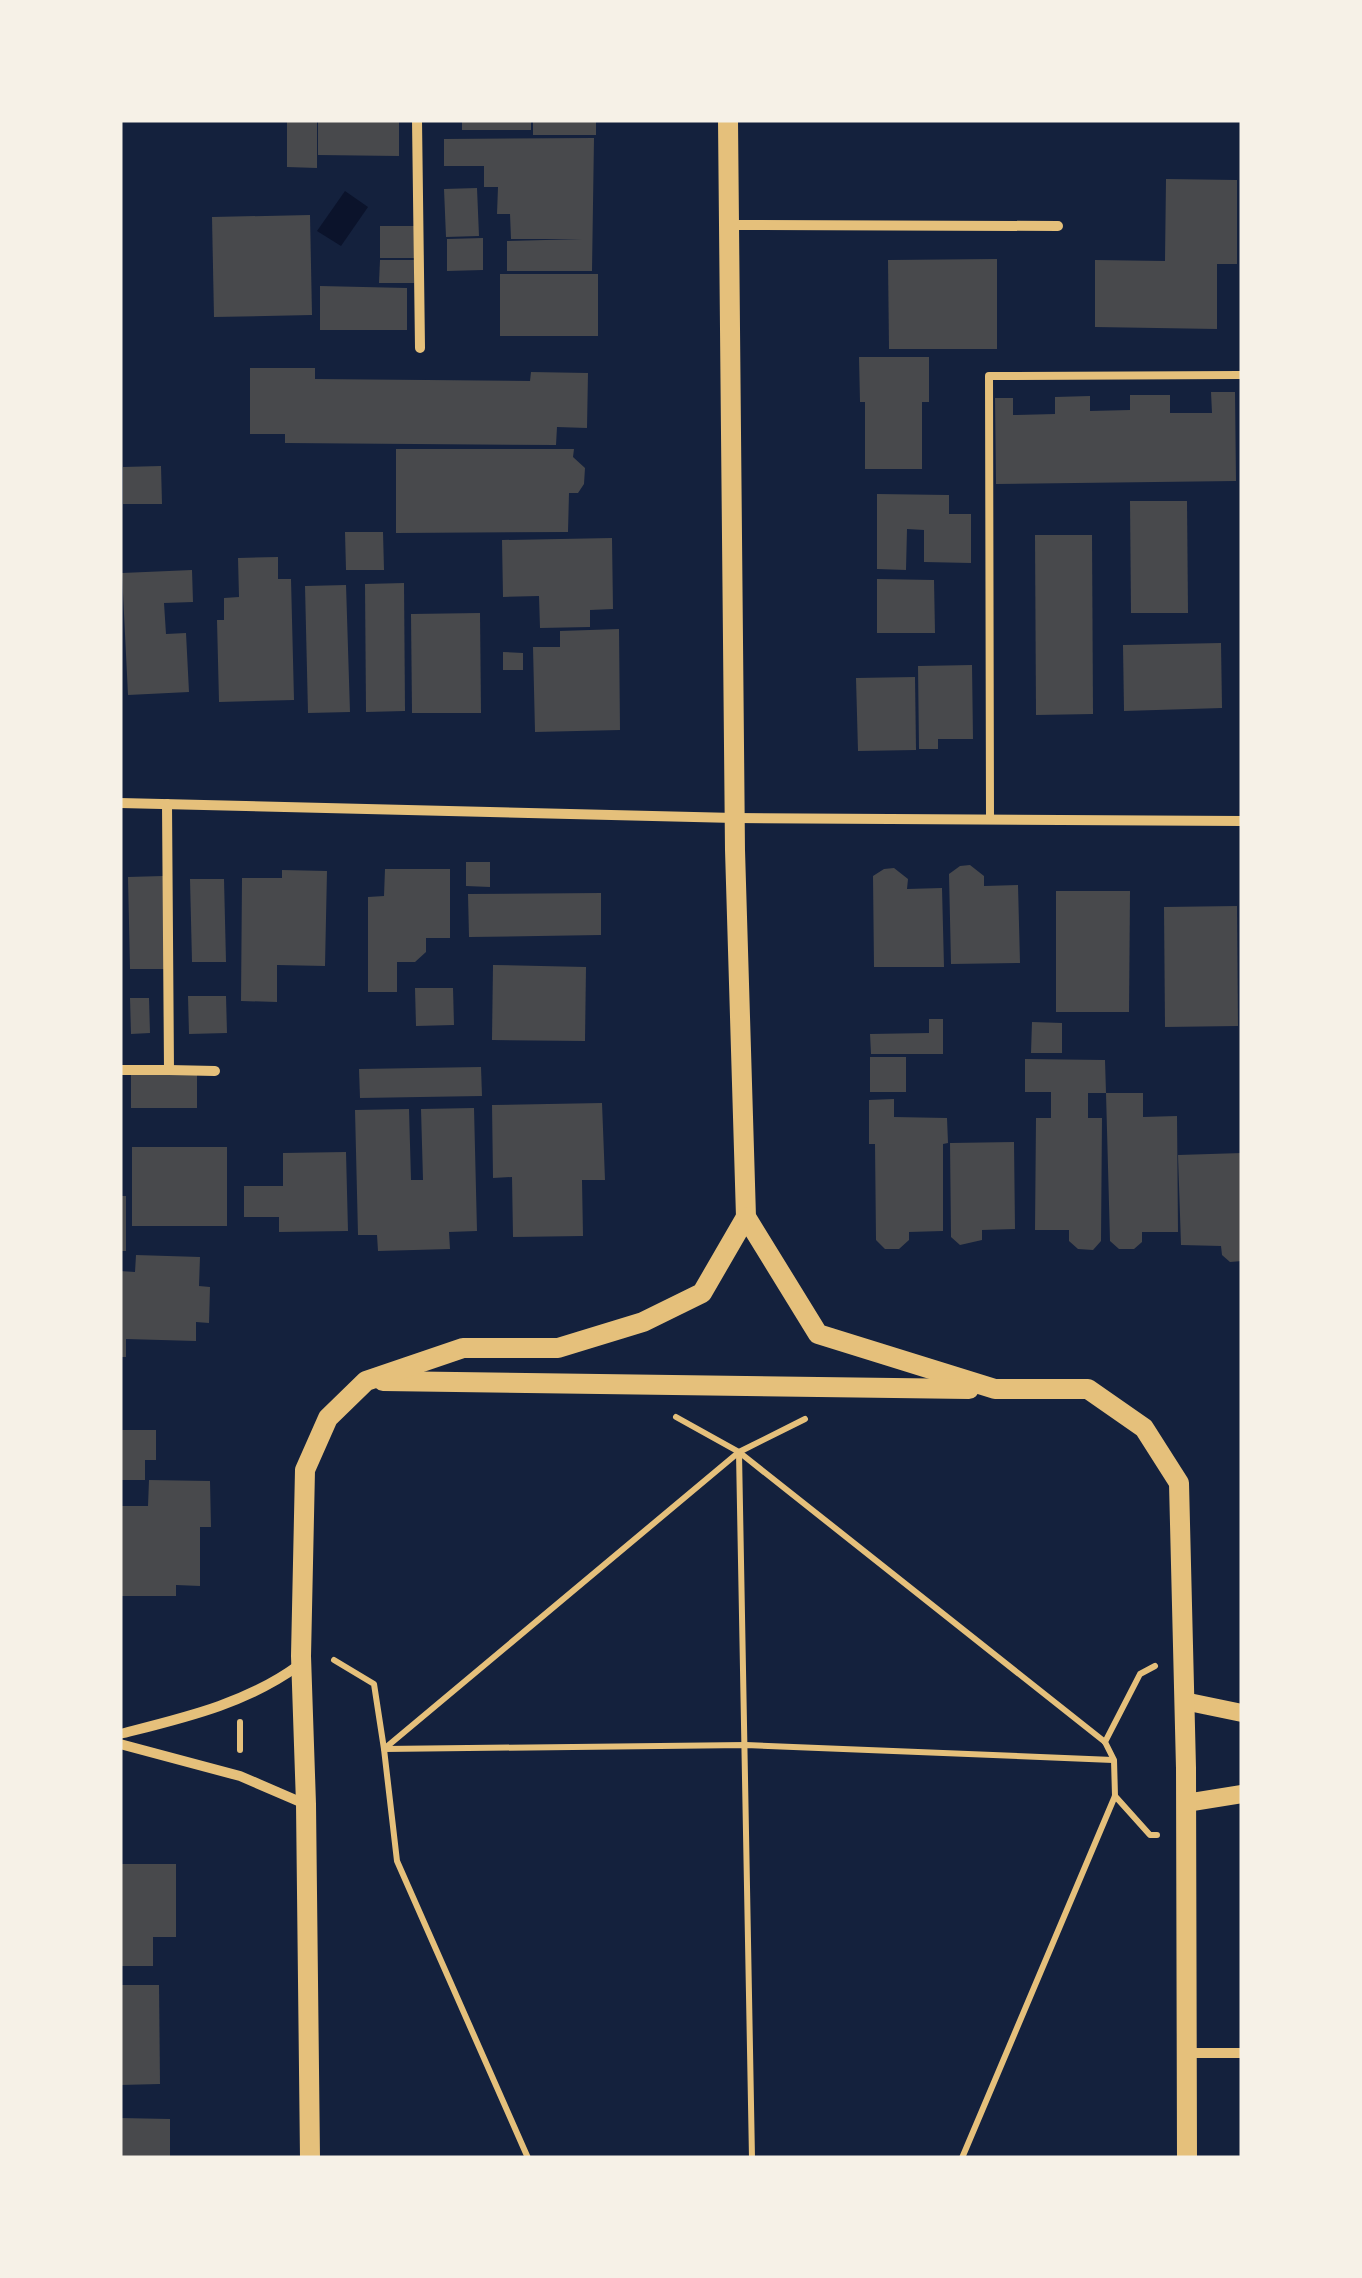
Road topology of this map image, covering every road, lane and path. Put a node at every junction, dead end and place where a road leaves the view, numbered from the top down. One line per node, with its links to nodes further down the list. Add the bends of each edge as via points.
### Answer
1 (417, 120): 5 (street)
2 (728, 120): 3 (main road)
3 (728, 225): 4 (street); 9 (main road)
4 (1058, 226)
5 (420, 348)
6 (1240, 376): 10 (lane, via 988,376)
7 (120, 803): 8 (street)
8 (167, 804): 9 (street); 13 (street)
9 (735, 818): 10 (street); 15 (main road)
10 (990, 820): 11 (street)
11 (1242, 821)
12 (121, 1070): 13 (street)
13 (169, 1070): 14 (street)
14 (215, 1071)
15 (746, 1217): 16 (main road, via 702,1292 643,1322 558,1348 463,1348); 19 (main road, via 818,1334)
16 (366, 1380): 17 (main road); 23 (main road, via 328,1418 305,1470)
17 (657, 1385): 18 (main road); 20 (path, via 664,1410)
18 (823, 1388): 19 (main road); 20 (path, via 820,1412)
19 (995, 1390): 24 (main road, via 1088,1389 1144,1428 1179,1483)
20 (739, 1452): 28 (path); 30 (path); 31 (path)
21 (334, 1660): 31 (path, via 374,1684)
22 (1168, 1660): 28 (path, via 1140,1674)
23 (301, 1664): 27 (street, via 273,1684 201,1714); 37 (main road)
24 (1184, 1701): 25 (street); 36 (main road)
25 (1242, 1713)
26 (240, 1719): 32 (path)
27 (120, 1734)
28 (1105, 1742): 33 (path)
29 (120, 1744): 37 (street, via 240,1776)
30 (746, 1745): 31 (path); 33 (path); 43 (path)
31 (384, 1750): 42 (path, via 397,1861)
32 (240, 1756)
33 (1114, 1760): 35 (path)
34 (1242, 1794): 36 (street)
35 (1116, 1796): 38 (path, via 1150,1835); 44 (path)
36 (1186, 1803): 39 (main road)
37 (306, 1804): 41 (main road)
38 (1168, 1836)
39 (1186, 2053): 40 (street); 45 (main road)
40 (1242, 2053)
41 (310, 2158)
42 (528, 2158)
43 (752, 2158)
44 (962, 2158)
45 (1186, 2158)

